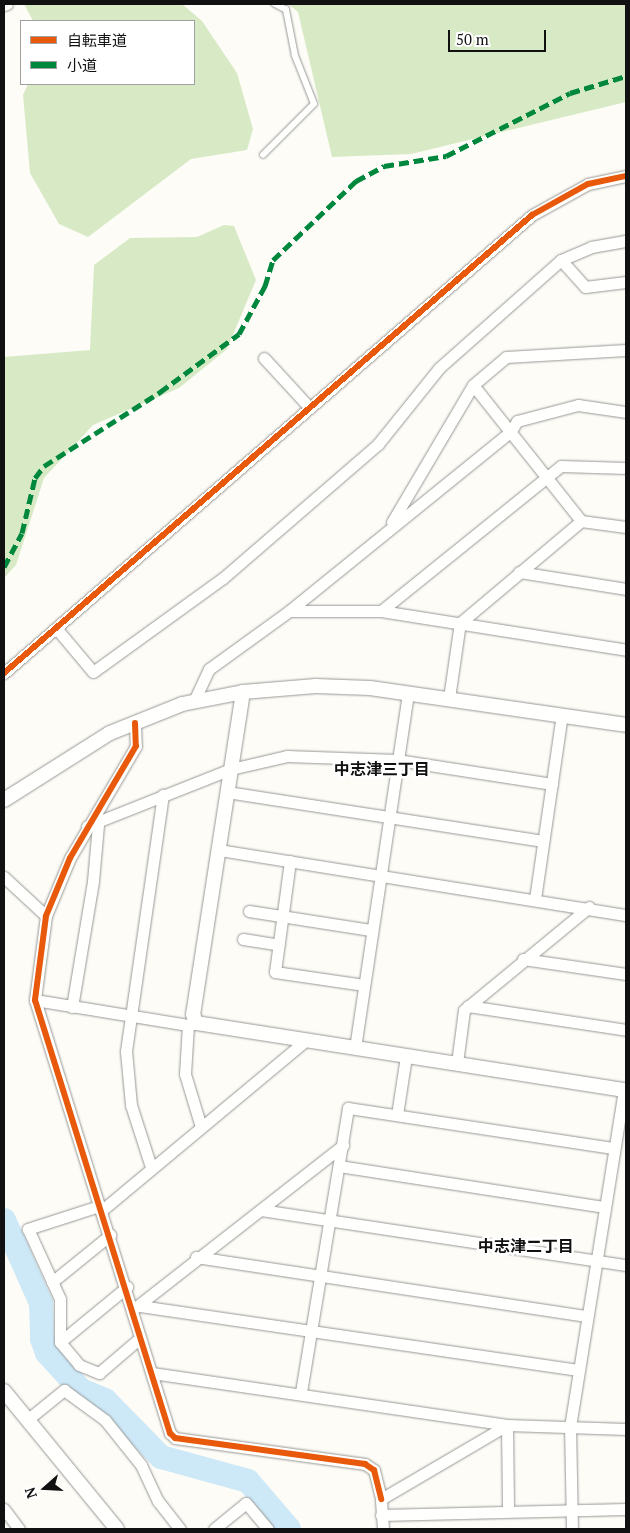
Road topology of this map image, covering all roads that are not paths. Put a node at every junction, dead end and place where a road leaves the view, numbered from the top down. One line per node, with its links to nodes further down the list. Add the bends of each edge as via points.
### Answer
1 (274, 4): 2 (lane, via 286,10 295,56 314,104)
2 (263, 155)
3 (626, 176): 10 (street, via 588,184 532,215)
4 (626, 241): 5 (street, via 591,247)
5 (561, 260): 6 (street, via 585,287); 23 (street, via 439,368 378,444 223,578 93,672)
6 (626, 282)
7 (626, 350): 9 (street, via 506,357)
8 (264, 358): 10 (street)
9 (473, 385): 12 (street); 17 (street)
10 (309, 407): 23 (street)
11 (626, 412): 12 (street, via 588,405 560,407 517,421)
12 (511, 431): 14 (street); 17 (street)
13 (626, 468): 14 (street, via 571,465)
14 (546, 475): 15 (street); 21 (street)
15 (581, 521): 16 (street); 18 (street)
16 (626, 528)
17 (388, 529): 20 (street)
18 (518, 572): 19 (street); 22 (street)
19 (626, 589)
20 (289, 611): 21 (street); 29 (street, via 209,669)
21 (382, 611): 22 (street)
22 (460, 623): 24 (street); 28 (street)
23 (56, 628): 25 (street)
24 (626, 650)
25 (4, 673)
26 (243, 692): 27 (street, via 316,686); 29 (street); 34 (street)
27 (408, 692): 28 (street); 33 (street)
28 (449, 698): 30 (street)
29 (194, 701): 31 (street)
30 (562, 715): 32 (street); 35 (street)
31 (135, 724): 38 (street, via 110,733); 40 (street, via 136,746)
32 (626, 725)
33 (397, 760): 34 (street, via 314,754); 35 (street); 39 (street)
34 (231, 769): 36 (street); 37 (street)
35 (552, 784): 41 (street)
36 (227, 792): 39 (street); 42 (street)
37 (163, 795): 40 (street); 61 (street)
38 (4, 800)
39 (388, 817): 41 (street); 44 (street)
40 (92, 826): 51 (street); 60 (street, via 93,882)
41 (544, 841): 46 (street)
42 (219, 850): 43 (street); 62 (street)
43 (290, 861): 44 (street); 49 (street)
44 (379, 875): 46 (street); 52 (street)
45 (4, 877): 51 (street)
46 (534, 899): 47 (street)
47 (589, 907): 50 (street); 55 (street)
48 (249, 911): 49 (street)
49 (283, 915): 52 (street); 54 (street)
50 (626, 915)
51 (46, 916): 58 (street)
52 (371, 930): 57 (street)
53 (242, 939): 54 (street)
54 (279, 945): 57 (street, via 275,972)
55 (523, 959): 56 (street); 59 (street)
56 (626, 974)
57 (364, 985): 65 (street)
58 (35, 1000): 60 (street); 76 (street)
59 (468, 1006): 63 (street); 67 (street)
60 (72, 1007): 61 (street)
61 (131, 1016): 62 (street); 74 (street, via 127,1078)
62 (192, 1024): 64 (street); 70 (street, via 185,1074)
63 (626, 1030)
64 (305, 1041): 65 (street); 70 (street)
65 (355, 1048): 66 (street)
66 (406, 1056): 67 (street); 69 (street)
67 (457, 1063): 68 (street)
68 (625, 1090): 72 (street)
69 (397, 1115): 71 (street, via 348,1108); 72 (street)
70 (201, 1127): 74 (street)
71 (343, 1145): 73 (street); 77 (street)
72 (614, 1148): 75 (street)
73 (339, 1166): 75 (street); 78 (street)
74 (151, 1167): 76 (street)
75 (605, 1207): 81 (street)
76 (100, 1209): 79 (street); 84 (street, via 28,1229)
77 (261, 1210): 78 (street); 80 (street)
78 (330, 1220): 81 (street); 83 (street)
79 (110, 1235): 84 (street); 85 (street)
80 (196, 1257): 83 (street); 86 (street)
81 (596, 1260): 82 (street); 87 (street)
82 (626, 1265)
83 (321, 1276): 87 (street); 88 (street)
84 (52, 1282): 90 (street, via 60,1299)
85 (127, 1287): 86 (street); 90 (street)
86 (136, 1307): 88 (street); 89 (street)
87 (587, 1316): 91 (street)
88 (311, 1331): 91 (street); 94 (street)
89 (140, 1338): 90 (street, via 99,1374 79,1365); 92 (street)
90 (60, 1342)
91 (578, 1370): 97 (street)
92 (152, 1373): 94 (street); 99 (street, via 170,1433 175,1438 365,1464 374,1470)
93 (4, 1392): 95 (street)
94 (301, 1392): 96 (street)
95 (27, 1420): 106 (street); 107 (street, via 64,1390 105,1420 141,1466 158,1501)
96 (506, 1425): 97 (street); 99 (street); 103 (street)
97 (570, 1427): 98 (street); 102 (street)
98 (626, 1429)
99 (381, 1499): 104 (street)
100 (4, 1509): 105 (street)
101 (626, 1509): 102 (street)
102 (572, 1510): 103 (street); 111 (street)
103 (508, 1511): 104 (street)
104 (381, 1515): 110 (street)
105 (19, 1529)
106 (117, 1529)
107 (180, 1529)
108 (214, 1529): 109 (street, via 246,1503)
109 (268, 1529)
110 (383, 1529)
111 (572, 1529)

